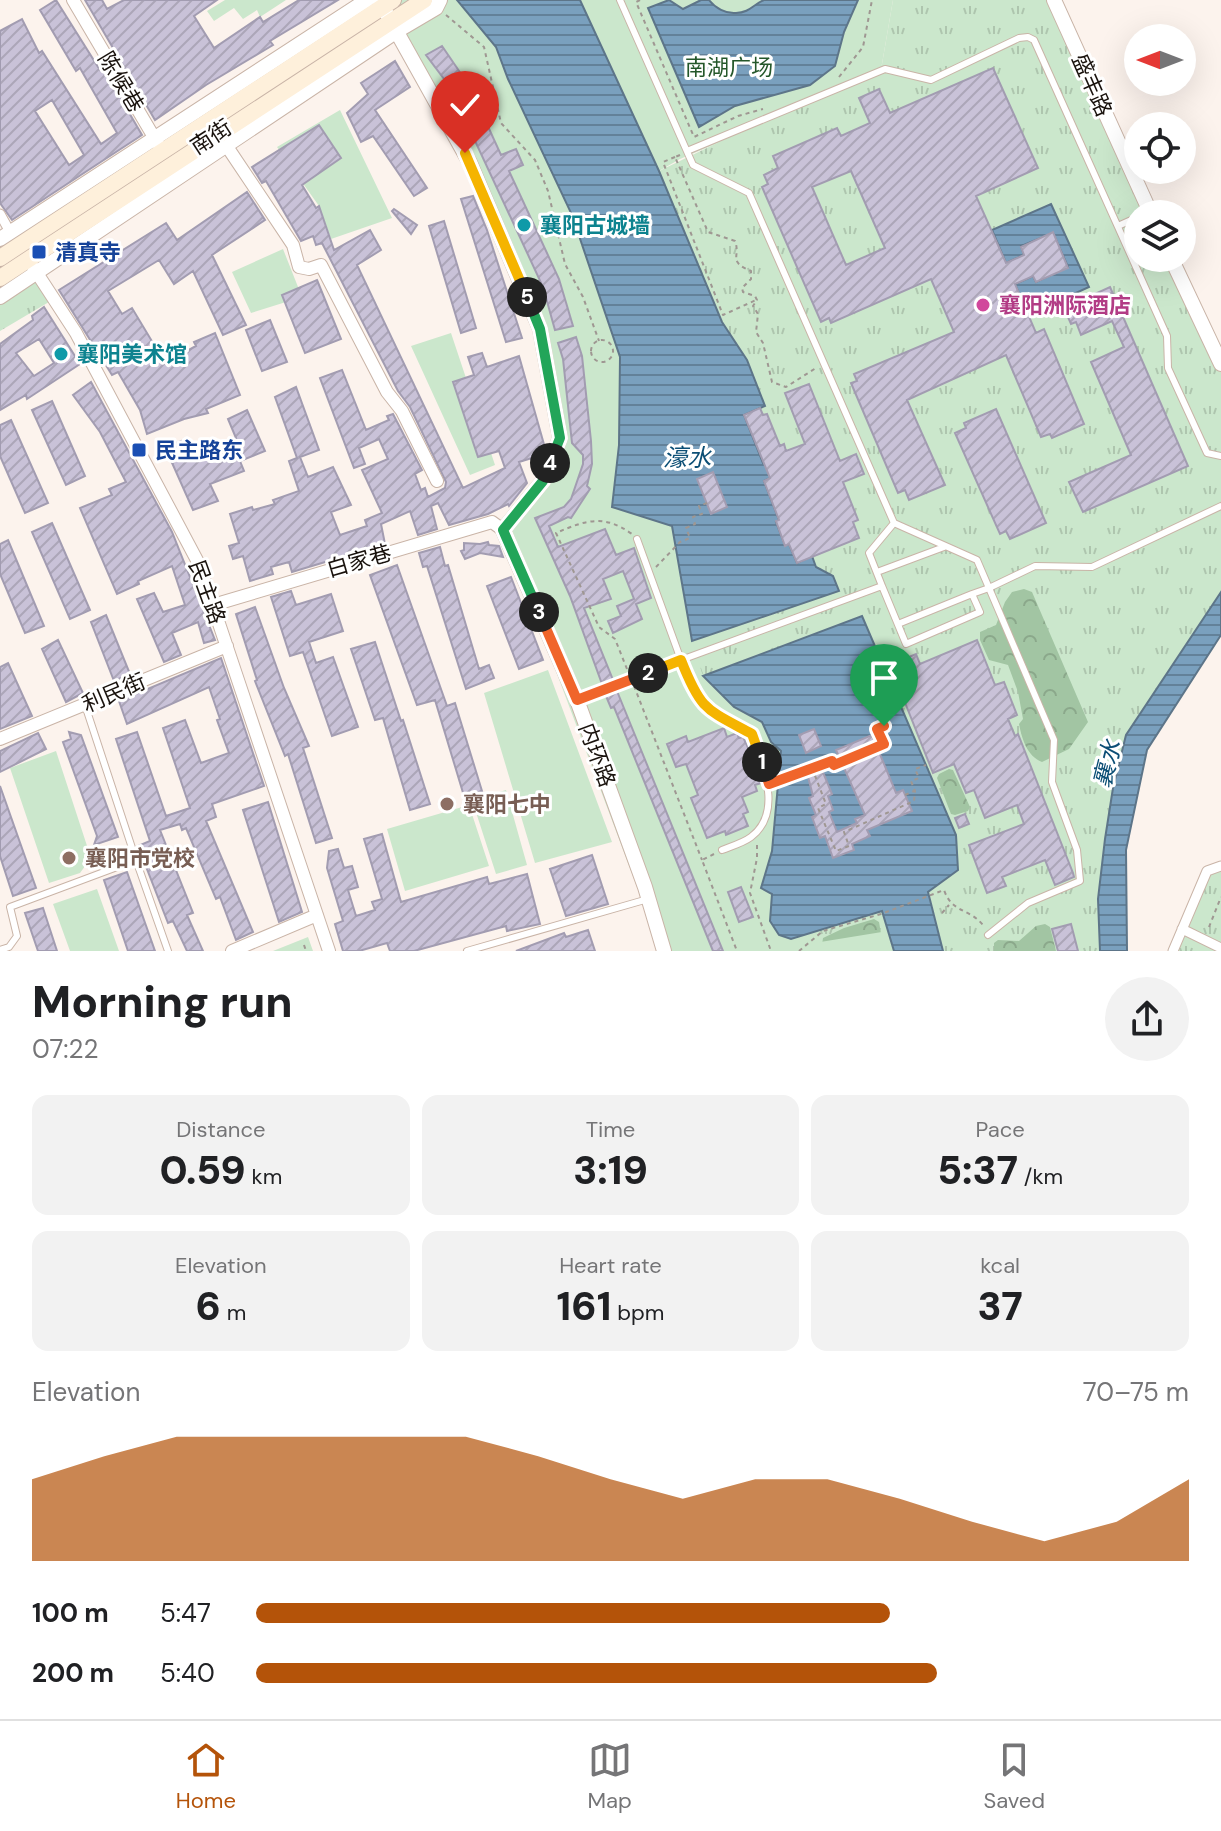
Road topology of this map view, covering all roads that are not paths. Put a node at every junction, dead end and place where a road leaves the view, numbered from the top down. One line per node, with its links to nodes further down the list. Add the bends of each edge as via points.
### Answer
1 (73, 0): 7 (street, 陈候巷)
2 (620, 0): 8 (lane)
3 (1054, 0): 9 (street, 盛丰路)
4 (433, 3): 5 (main road, 南街)
5 (385, 10): 6 (street); 7 (main road, 南街); 7 (street); 23 (street, via 470,163 540,329 560,438 543,481)
6 (226, 145): 13 (street); 20 (street, via 293,245 299,267 321,265)
7 (162, 151): 13 (main road, 南街); 13 (street)
8 (687, 151): 12 (lane, via 885,69 931,80 1028,37 1034,40); 22 (lane, via 693,165 749,193)
9 (1140, 200)
10 (0, 214): 13 (street)
11 (1124, 223): 12 (lane)
12 (1118, 226): 19 (lane, via 1167,336 1168,368 1207,453)
13 (19, 250): 14 (main road, 南街); 16 (main road, 南街); 17 (street); 30 (street, 民主路, via 76,333 199,564)
14 (0, 258)
15 (1178, 272): 18 (street)
16 (0, 278)
17 (0, 297)
18 (1221, 364)
19 (1221, 456)
20 (437, 481)
21 (1221, 506): 28 (lane, via 1092,567 1035,566)
22 (894, 523): 25 (lane); 26 (lane, via 869,553)
23 (503, 530): 30 (street, 白家巷, via 492,522); 34 (street, 内环路)
24 (637, 539): 33 (lane)
25 (945, 546): 26 (lane); 28 (lane, via 977,560)
26 (877, 572): 27 (lane)
27 (882, 586): 31 (lane); 33 (lane)
28 (989, 588): 29 (lane); 43 (lane, via 1054,740 1052,782 1077,850 1080,881 1028,903)
29 (972, 594): 31 (lane); 31 (lane, via 980,612 906,644)
30 (213, 605): 32 (street, 民主路)
31 (898, 624)
32 (227, 646): 35 (street, 利民街); 41 (street, 民主路)
33 (681, 660): 34 (lane); 37 (lane, via 708,711 752,734 769,784 764,819 753,836)
34 (577, 700): 40 (street, 内环路)
35 (85, 705): 36 (street, 利民街); 38 (lane)
36 (0, 739)
37 (722, 850)
38 (136, 860): 45 (lane, via 10,907 17,936); 46 (lane)
39 (1221, 866): 42 (street, via 1207,871)
40 (648, 899): 49 (lane); 50 (street, 内环路)
41 (317, 915): 47 (street); 48 (street, 民主路)
42 (1182, 929): 44 (street); 51 (street)
43 (988, 935)
44 (1221, 948)
45 (0, 950)
46 (168, 951)
47 (232, 951)
48 (329, 951)
49 (467, 951)
50 (664, 951)
51 (1173, 951)

